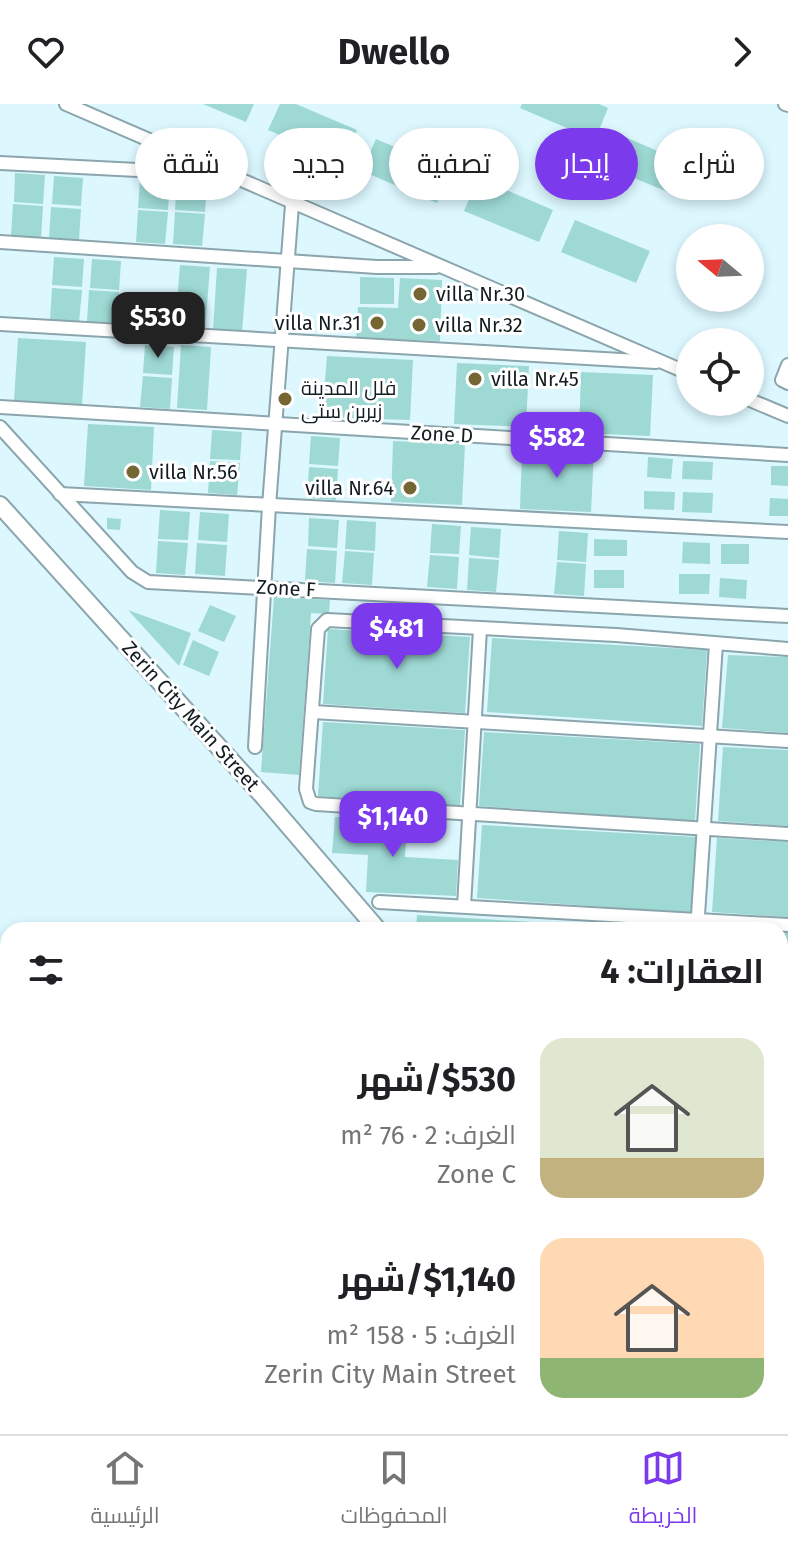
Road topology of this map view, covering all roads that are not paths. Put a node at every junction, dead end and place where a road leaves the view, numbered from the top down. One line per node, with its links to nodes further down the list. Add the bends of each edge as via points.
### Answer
1 (66, 104): 2 (street)
2 (135, 135)
3 (0, 163): 4 (street)
4 (135, 170)
5 (248, 186): 6 (street)
6 (292, 205): 8 (street); 9 (street)
7 (0, 242): 8 (street)
8 (289, 260): 9 (street); 11 (street)
9 (440, 267): 12 (street)
10 (0, 324): 11 (street)
11 (282, 342): 12 (street); 19 (street)
12 (663, 363): 14 (street)
13 (788, 365): 15 (street, via 782,380)
14 (676, 368)
15 (788, 383)
16 (764, 406): 18 (street)
17 (0, 407): 19 (street, Zone D)
18 (788, 416)
19 (276, 424): 21 (street, Zone D); 24 (street)
20 (0, 427): 22 (street, Zone F)
21 (788, 455)
22 (60, 494): 24 (street); 26 (street, Zone F, via 142,579)
23 (0, 505): 42 (street, Zerin City Main Street)
24 (269, 506): 25 (street); 26 (street)
25 (788, 532)
26 (264, 587): 27 (street, Zone F); 35 (street)
27 (788, 616)
28 (480, 629): 29 (street); 31 (street, via 324,621 318,629); 32 (street)
29 (716, 644): 30 (street); 33 (street)
30 (788, 649)
31 (313, 712): 32 (street); 36 (street, via 306,789 310,802)
32 (476, 722): 33 (street); 36 (street)
33 (709, 736): 34 (street); 37 (street)
34 (788, 741)
35 (255, 747)
36 (471, 813): 37 (street); 40 (street)
37 (703, 828): 38 (street); 45 (street)
38 (788, 834)
39 (379, 902): 40 (street)
40 (464, 906): 41 (street)
41 (589, 915): 43 (street); 44 (street)
42 (371, 922)
43 (589, 922)
44 (658, 922)
45 (698, 922)

